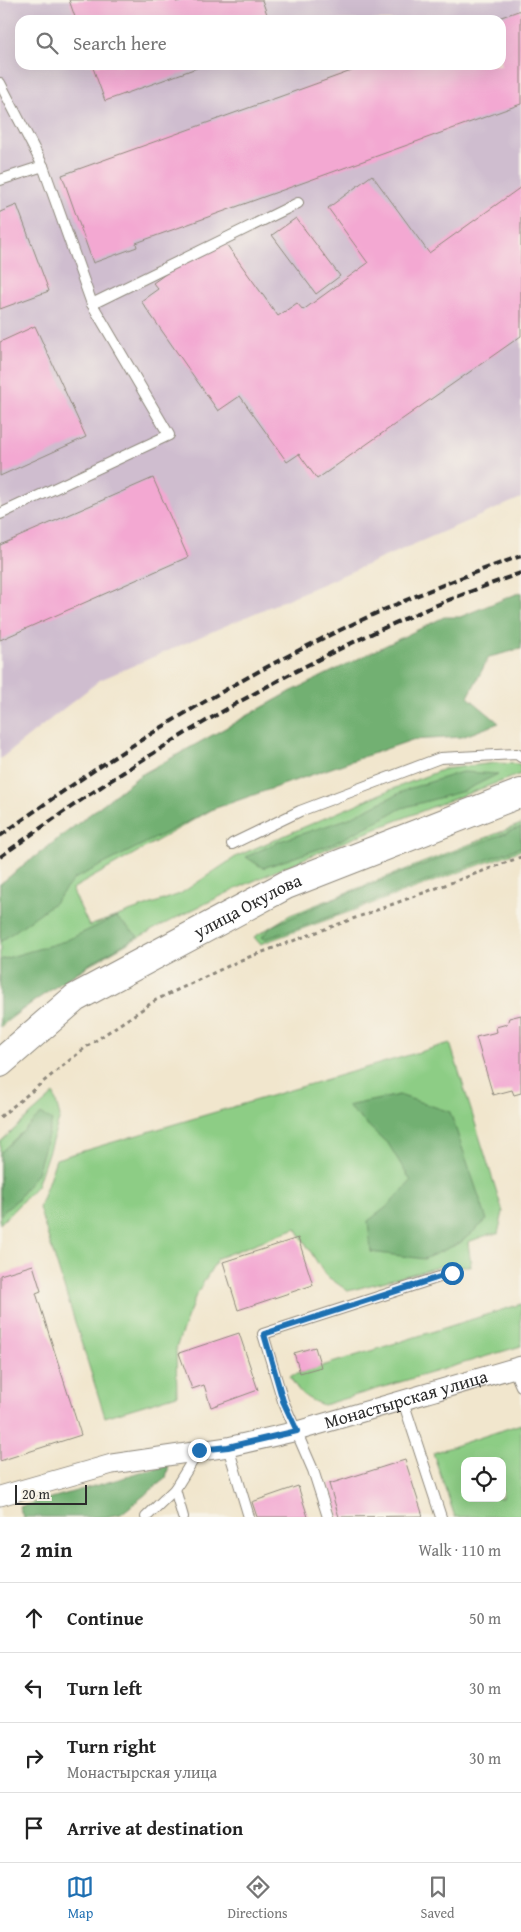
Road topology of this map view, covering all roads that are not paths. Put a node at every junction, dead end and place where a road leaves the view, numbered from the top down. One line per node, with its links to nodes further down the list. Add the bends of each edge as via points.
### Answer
1 (0, 83): 2 (lane)
2 (44, 166): 3 (lane); 5 (lane)
3 (0, 180)
4 (298, 204): 5 (lane)
5 (92, 304): 6 (lane, via 169,435)
6 (0, 514)
7 (521, 757): 9 (lane, via 517,754 440,758 300,811)
8 (521, 793): 10 (main road, улица Окулова, via 286,885 75,998)
9 (232, 844)
10 (0, 1064)
11 (452, 1273): 15 (lane, via 264,1334 283,1401)
12 (517, 1367): 13 (lane); 14 (street, Монастырская улица)
13 (521, 1386)
14 (403, 1401): 15 (street, Монастырская улица); 24 (lane)
15 (297, 1431): 16 (street, Монастырская улица); 23 (lane)
16 (228, 1447): 17 (street, Монастырская улица); 22 (lane)
17 (199, 1450): 18 (lane); 19 (street, Монастырская улица, via 112,1464)
18 (175, 1489): 20 (lane); 21 (lane)
19 (0, 1496)
20 (146, 1517)
21 (183, 1517)
22 (249, 1517)
23 (328, 1517)
24 (441, 1517)

